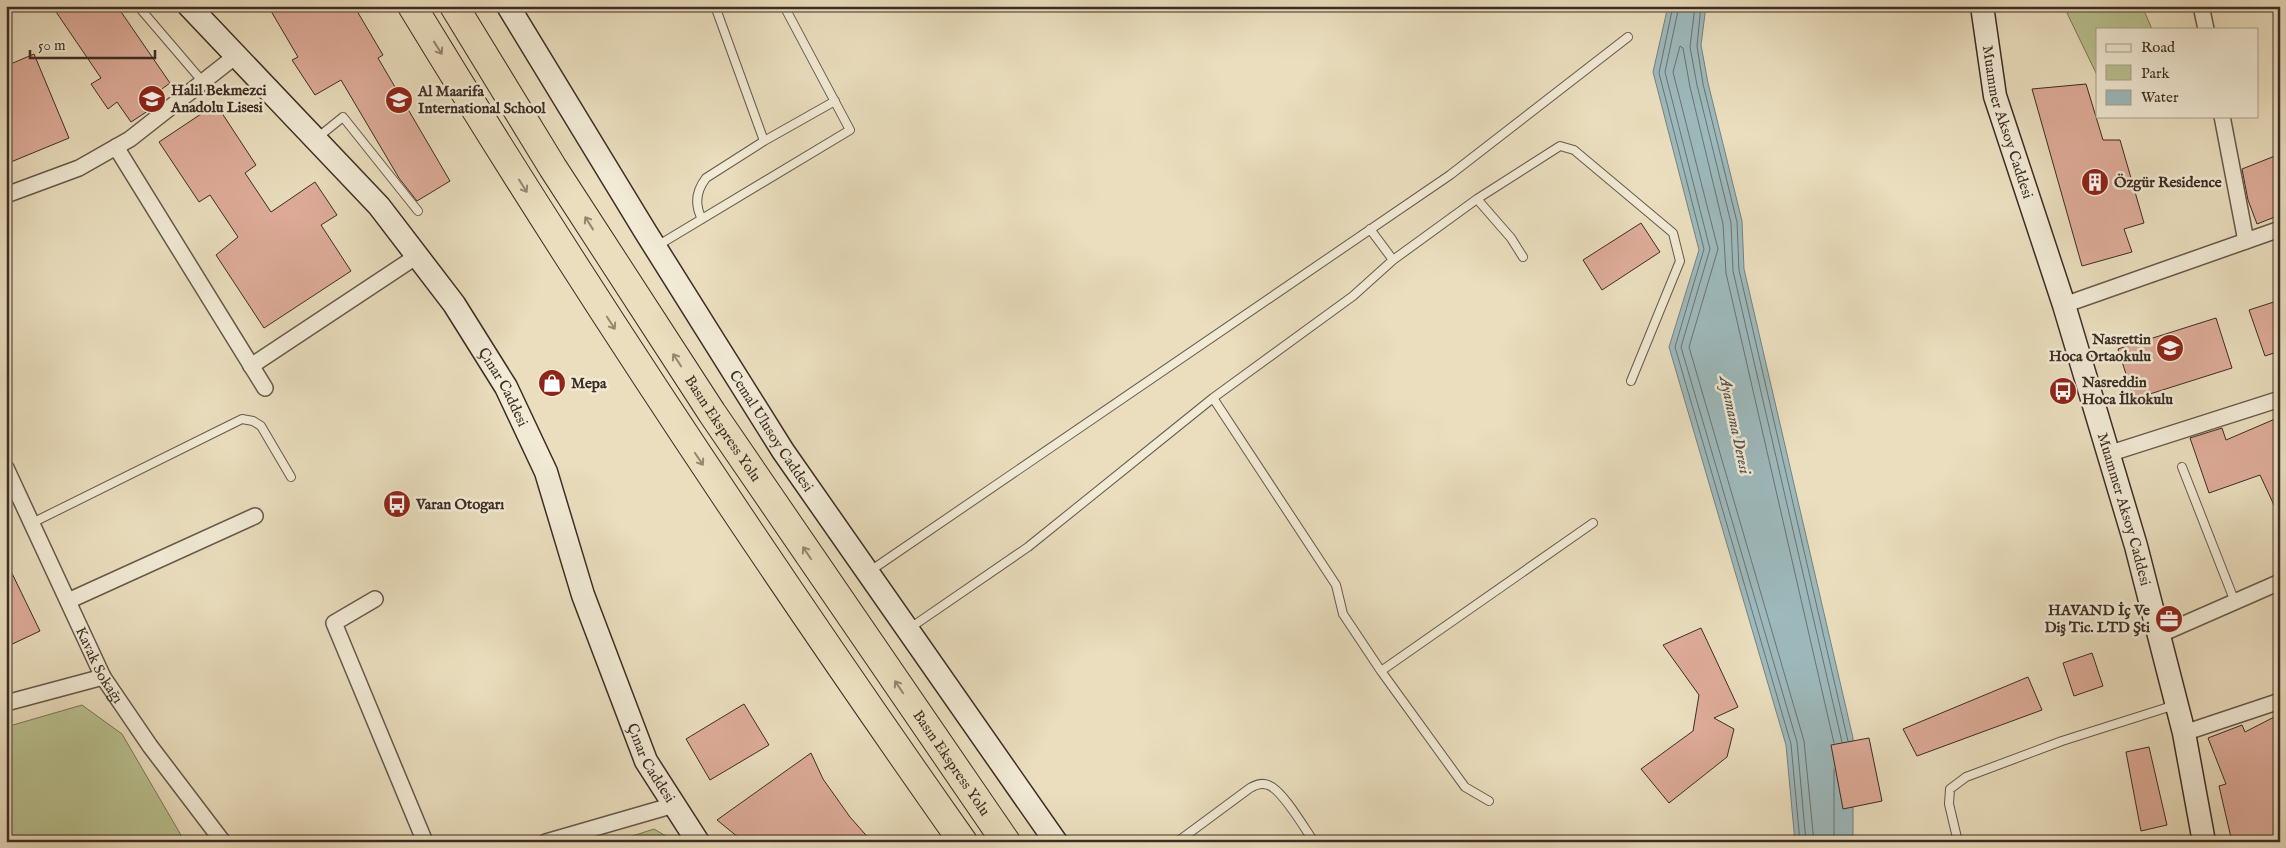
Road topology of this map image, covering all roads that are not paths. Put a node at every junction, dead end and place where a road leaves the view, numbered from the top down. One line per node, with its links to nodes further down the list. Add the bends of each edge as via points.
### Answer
1 (138, 6): 13 (lane)
2 (189, 6): 12 (main road, Çınar Caddesi)
3 (412, 6): 62 (highway, one-way to 62, via 658,398 839,666)
4 (454, 6): 63 (highway, Basın Ekspress Yolu, one-way to 4, via 706,406 558,176)
5 (508, 6): 26 (main road, Cemal Ulusoy Caddesi)
6 (715, 6): 17 (lane)
7 (784, 6): 14 (lane)
8 (1982, 6): 30 (main road, Muammer Aksoy Caddesi, via 1995,96)
9 (2202, 6): 10 (street)
10 (2206, 28)
11 (1628, 36): 23 (lane, via 1450,175)
12 (237, 55): 13 (street); 16 (main road, Çınar Caddesi)
13 (203, 82): 18 (street)
14 (835, 101): 17 (lane); 22 (lane, via 850,130)
15 (2222, 118): 25 (street)
16 (314, 140): 21 (lane, via 343,117); 27 (main road, Çınar Caddesi, via 380,206)
17 (764, 141): 22 (lane, via 706,178 697,200)
18 (116, 147): 19 (street, via 79,168); 31 (street)
19 (6, 195)
20 (1477, 199): 28 (lane, via 1511,238); 29 (lane); 32 (lane, via 1560,146 1574,150 1673,233 1680,261)
21 (418, 211)
22 (702, 219): 26 (lane)
23 (1370, 229): 29 (lane); 43 (lane)
24 (2280, 229): 25 (street)
25 (2246, 240): 30 (street)
26 (655, 247): 43 (main road, Cemal Ulusoy Caddesi, via 783,451)
27 (417, 256): 31 (street); 57 (main road, Çınar Caddesi, via 454,304 506,387 546,472 583,595 646,761)
28 (1523, 258)
29 (1393, 260): 34 (lane, via 1352,296)
30 (2064, 305): 36 (main road, Muammer Aksoy Caddesi)
31 (251, 366): 33 (street)
32 (1631, 381)
33 (264, 388)
34 (1212, 398): 48 (lane, via 1028,547); 50 (lane, via 1336,585 1343,614)
35 (2280, 398): 36 (street)
36 (2108, 454): 49 (main road, Muammer Aksoy Caddesi)
37 (2182, 467): 47 (lane)
38 (6, 468): 41 (street, Kavak Sokağı)
39 (291, 477): 41 (lane, via 261,426 242,419)
40 (255, 516): 46 (street)
41 (32, 523): 46 (street, Kavak Sokağı)
42 (1593, 523): 50 (lane)
43 (869, 572): 48 (main road, Cemal Ulusoy Caddesi)
44 (2280, 582): 47 (street)
45 (375, 599): 59 (street, via 334,623)
46 (68, 601): 51 (street, Kavak Sokağı)
47 (2234, 602): 49 (street)
48 (908, 630): 64 (main road, Cemal Ulusoy Caddesi)
49 (2159, 635): 54 (main road, Muammer Aksoy Caddesi)
50 (1381, 671): 56 (lane, via 1465,786)
51 (104, 677): 53 (street); 58 (street, Kavak Sokağı, via 150,746)
52 (2280, 701): 55 (street)
53 (6, 703)
54 (2177, 705): 55 (main road, Muammer Aksoy Caddesi); 67 (lane, via 2062,741 1966,777 1950,789 1949,804)
55 (2184, 733): 68 (main road, Muammer Aksoy Caddesi)
56 (1489, 801)
57 (674, 805): 60 (street); 61 (main road, Çınar Caddesi)
58 (223, 842)
59 (425, 842)
60 (546, 842)
61 (698, 842)
62 (963, 842)
63 (1006, 842)
64 (1056, 842)
65 (1177, 842): 66 (lane, via 1250,788 1262,783 1277,791)
66 (1314, 842)
67 (1958, 842)
68 (2204, 842)

